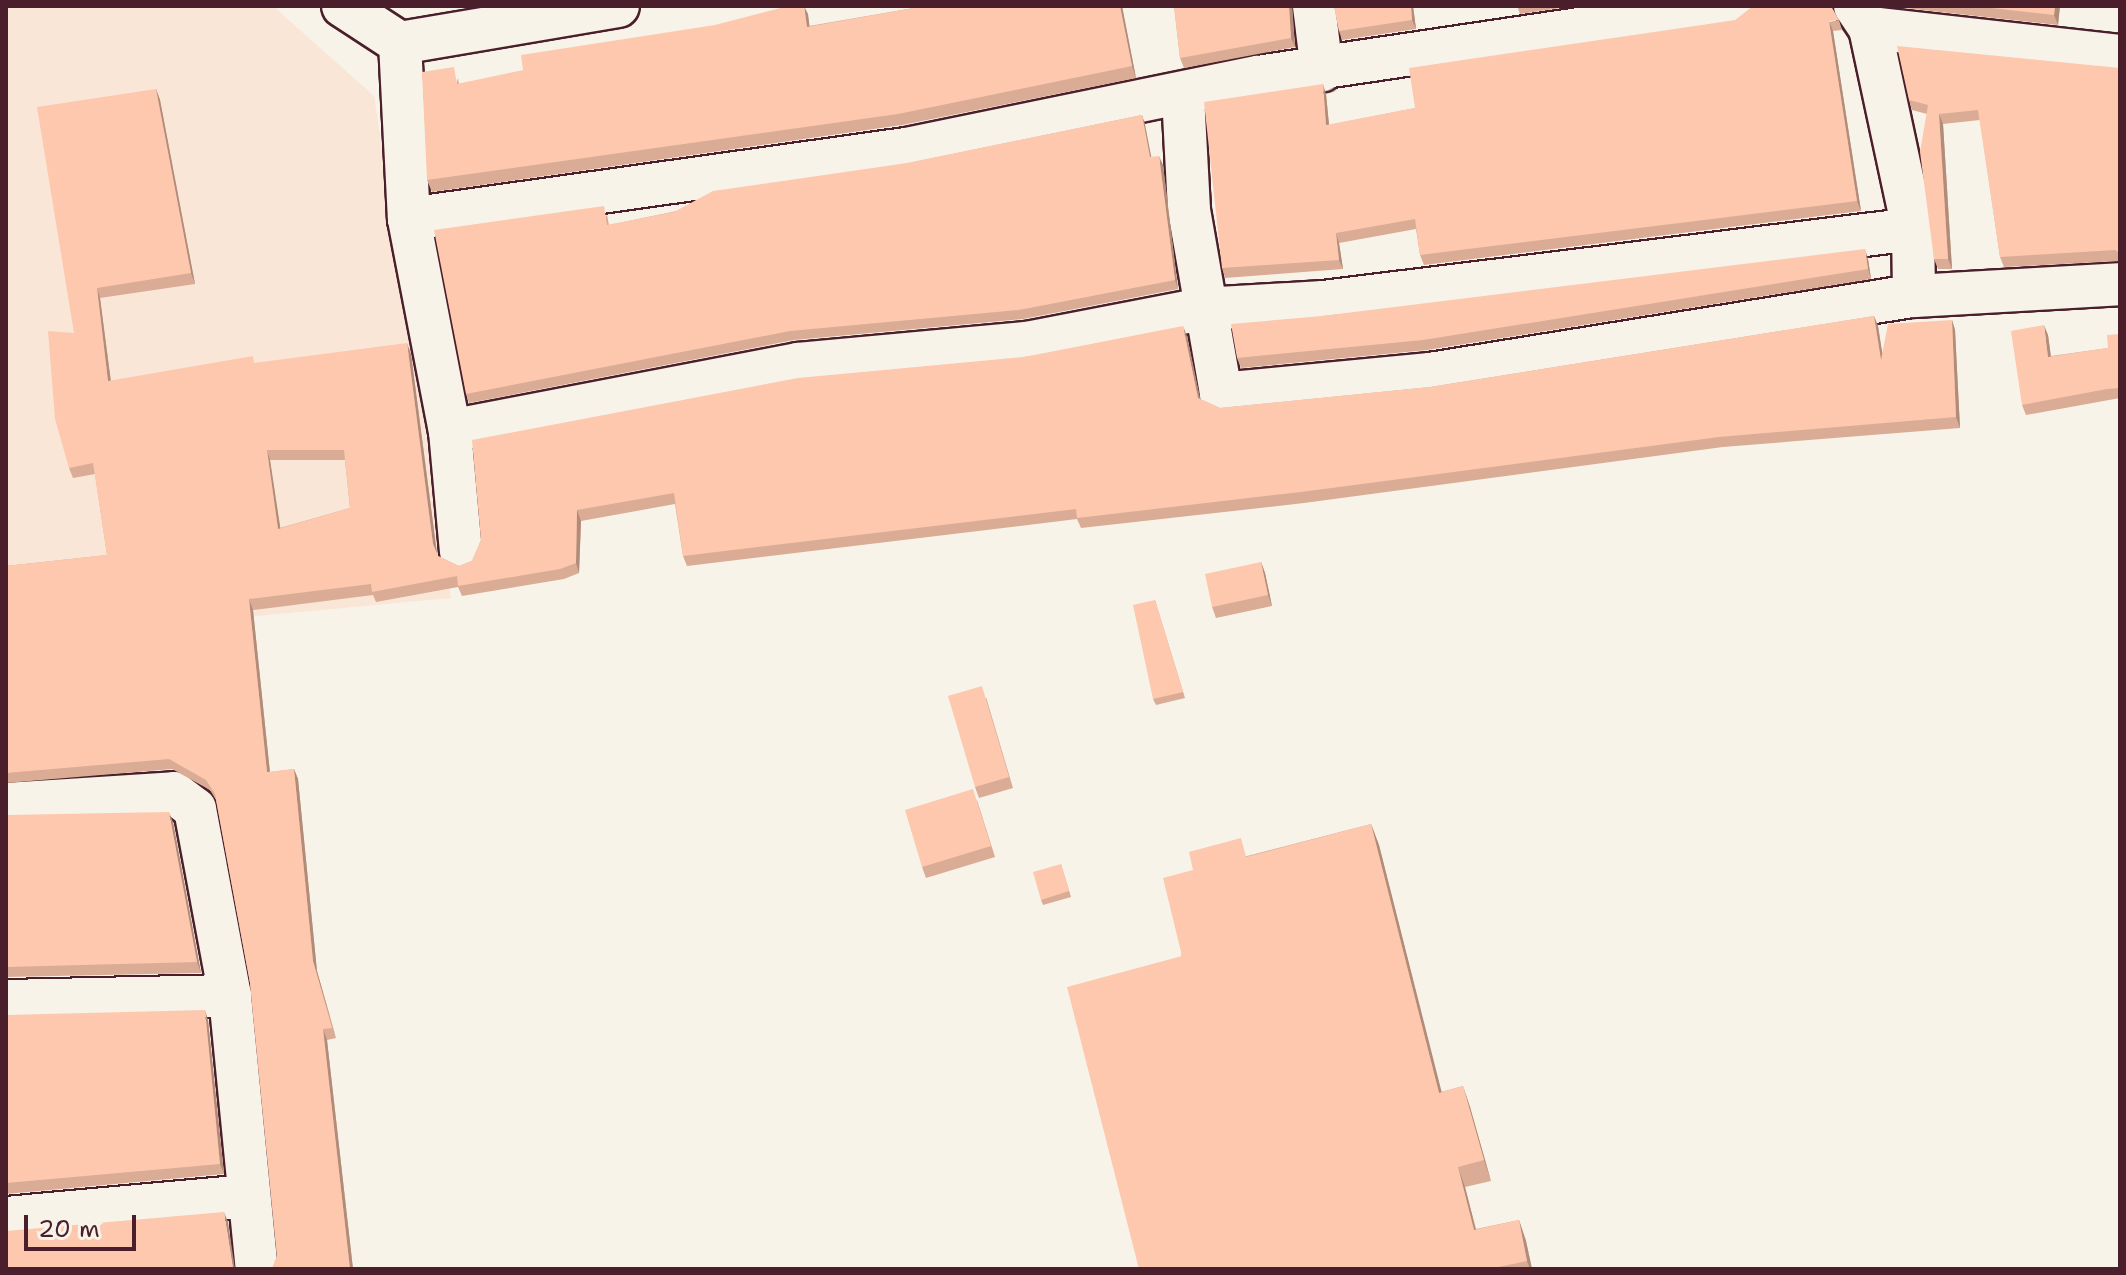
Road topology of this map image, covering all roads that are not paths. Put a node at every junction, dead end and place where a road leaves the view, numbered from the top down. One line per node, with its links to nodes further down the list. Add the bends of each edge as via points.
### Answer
1 (343, 6): 6 (street)
2 (618, 6): 6 (street)
3 (1314, 6): 8 (street)
4 (1735, 6): 8 (street)
5 (1863, 17): 7 (street); 11 (street)
6 (400, 43): 10 (street)
7 (2120, 56)
8 (1322, 71): 9 (street)
9 (1183, 95): 10 (street, via 906,149); 14 (street)
10 (409, 219): 15 (street)
11 (1913, 229): 13 (street); 14 (street, via 1323,302)
12 (2120, 284): 13 (street)
13 (1914, 296): 14 (street, via 1430,374 1221,394)
14 (1202, 309): 15 (street, via 1026,343 798,364)
15 (450, 431): 16 (street)
16 (461, 552)
17 (6, 804): 18 (street, via 174,793 195,809)
18 (230, 996): 19 (street); 20 (street)
19 (6, 1001)
20 (249, 1196): 21 (street); 22 (street)
21 (6, 1218)
22 (257, 1269)

